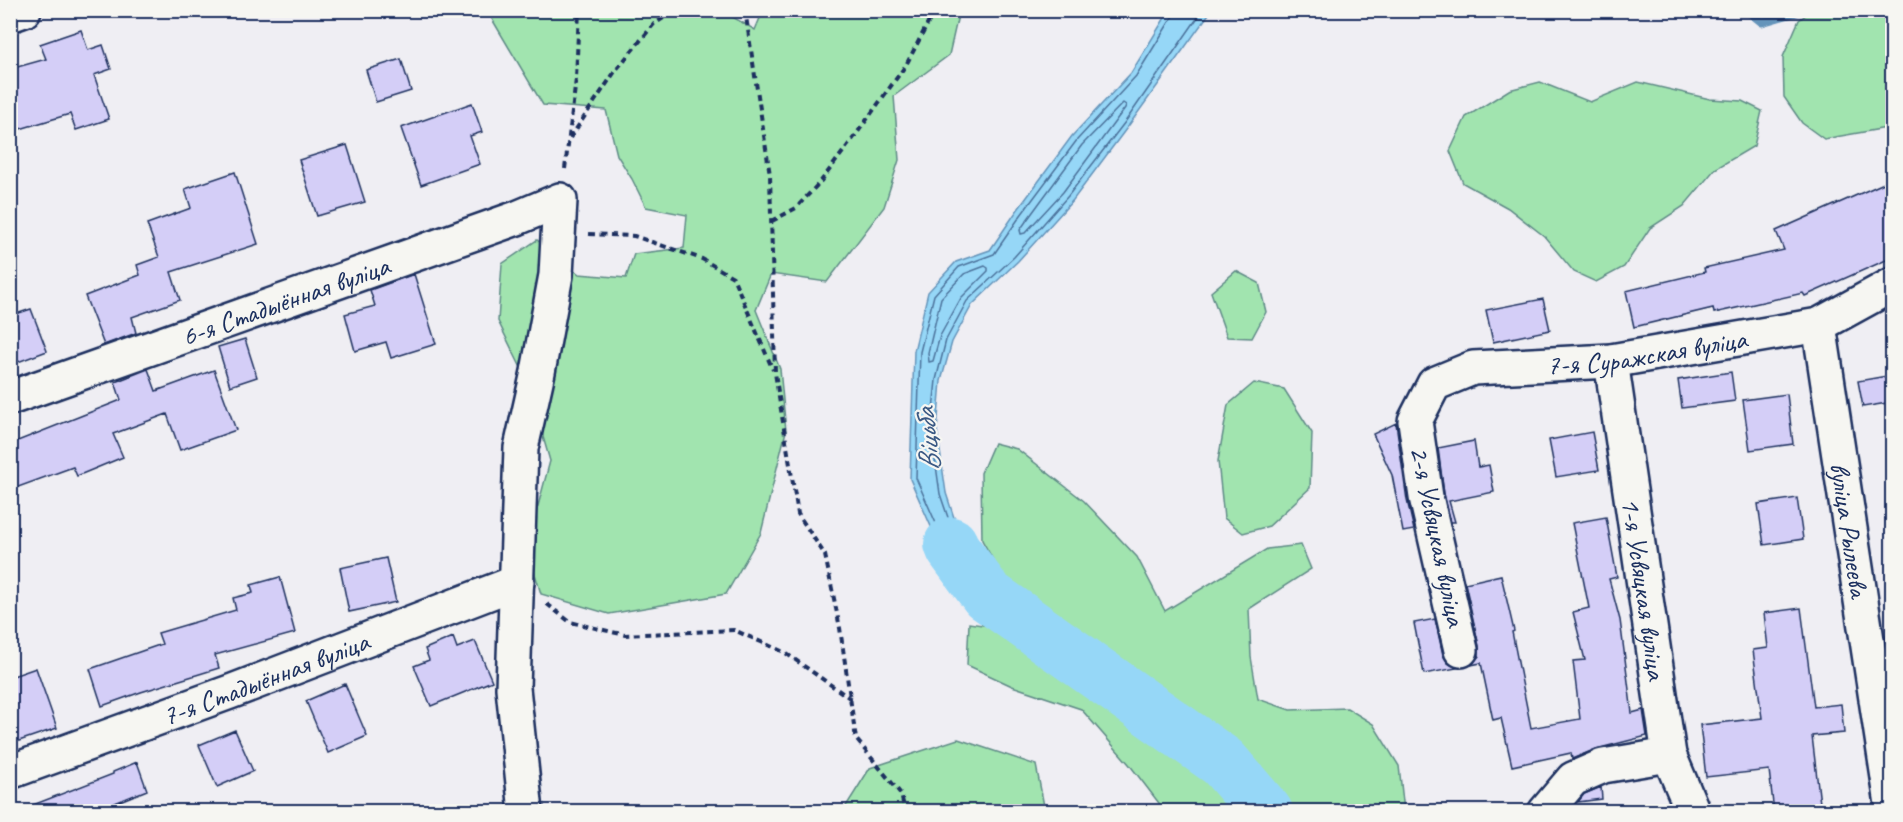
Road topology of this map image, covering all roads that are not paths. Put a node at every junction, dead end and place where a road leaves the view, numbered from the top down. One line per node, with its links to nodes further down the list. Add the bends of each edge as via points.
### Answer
1 (24, 10): 2 (street)
2 (10, 15)
3 (1893, 285): 4 (street, 7-я Суражская вуліца)
4 (1820, 325): 5 (street, 7-я Суражская вуліца); 12 (street, вуліца Рылеева)
5 (1611, 361): 7 (street, 7-я Суражская вуліца, via 1473,368 1434,384); 10 (street, 1-я Усвяцкая вуліца)
6 (10, 398): 8 (street, 6-я Стадыённая вуліца, via 561,200 556,275 521,448)
7 (1415, 422): 9 (street, 2-я Усвяцкая вуліца, via 1426,497)
8 (517, 582): 11 (street, 7-я Стадыённая вуліца); 13 (street, via 513,688)
9 (1461, 650)
10 (1669, 755): 14 (street, via 1603,766 1573,779); 15 (street, 1-я Усвяцкая вуліца)
11 (10, 772)
12 (1893, 804)
13 (526, 812)
14 (1545, 812)
15 (1693, 812)

